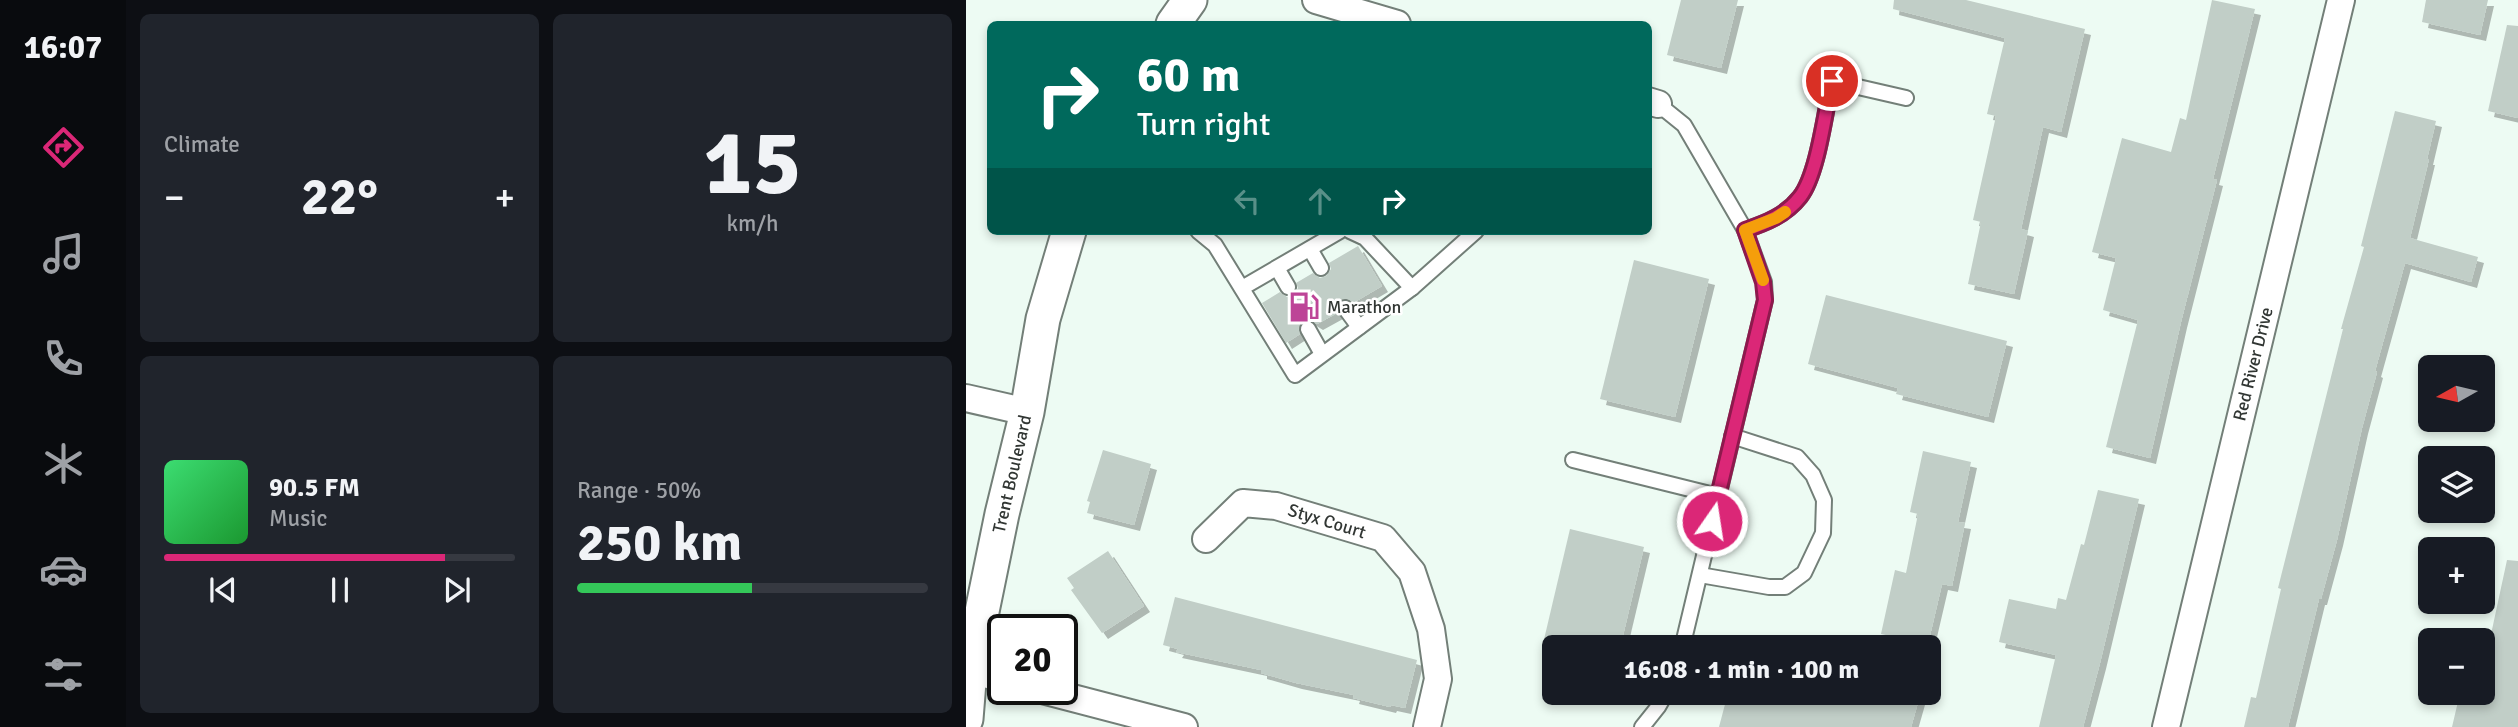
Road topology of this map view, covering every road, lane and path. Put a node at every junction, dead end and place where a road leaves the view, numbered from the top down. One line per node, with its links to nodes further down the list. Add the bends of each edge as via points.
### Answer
1 (1190, 0): 4 (street)
2 (1315, 0): 5 (street)
3 (2341, 0): 40 (street, Red River Drive)
4 (1175, 21)
5 (1387, 21)
6 (1906, 98): 8 (lane, via 1832,81 1814,166 1803,195 1776,218)
7 (1653, 102): 8 (lane, via 1684,125)
8 (1745, 230): 26 (lane, via 1765,300)
9 (1068, 235): 25 (street, Trent Boulevard, via 1043,319)
10 (1203, 235): 18 (lane, via 1215,245)
11 (1333, 235): 14 (lane)
12 (1359, 235): 19 (lane)
13 (1472, 235): 19 (lane)
14 (1310, 249): 15 (lane); 16 (lane)
15 (1276, 268): 17 (lane); 18 (lane)
16 (1321, 268)
17 (1288, 287)
18 (1242, 288): 23 (lane, via 1295,374)
19 (1412, 288): 21 (lane)
20 (1345, 308): 21 (lane)
21 (1359, 327): 23 (lane)
22 (1308, 329): 23 (lane)
23 (1322, 354)
24 (966, 398): 25 (street)
25 (1027, 412): 32 (street, Trent Boulevard)
26 (1732, 436): 28 (lane); 30 (lane, via 1797,457 1824,500 1824,533 1804,573 1785,587)
27 (1573, 460): 28 (lane)
28 (1718, 496): 30 (lane)
29 (1206, 539): 38 (street, Styx Court, via 1243,503 1276,506 1383,538 1412,572 1431,629 1438,679)
30 (1700, 575): 31 (lane)
31 (1685, 635)
32 (968, 670): 33 (street); 36 (street, Trent Boulevard)
33 (987, 675)
34 (1078, 699): 37 (street)
35 (1659, 705): 39 (lane)
36 (966, 719)
37 (1184, 727)
38 (1427, 727)
39 (1642, 727)
40 (2166, 727)

